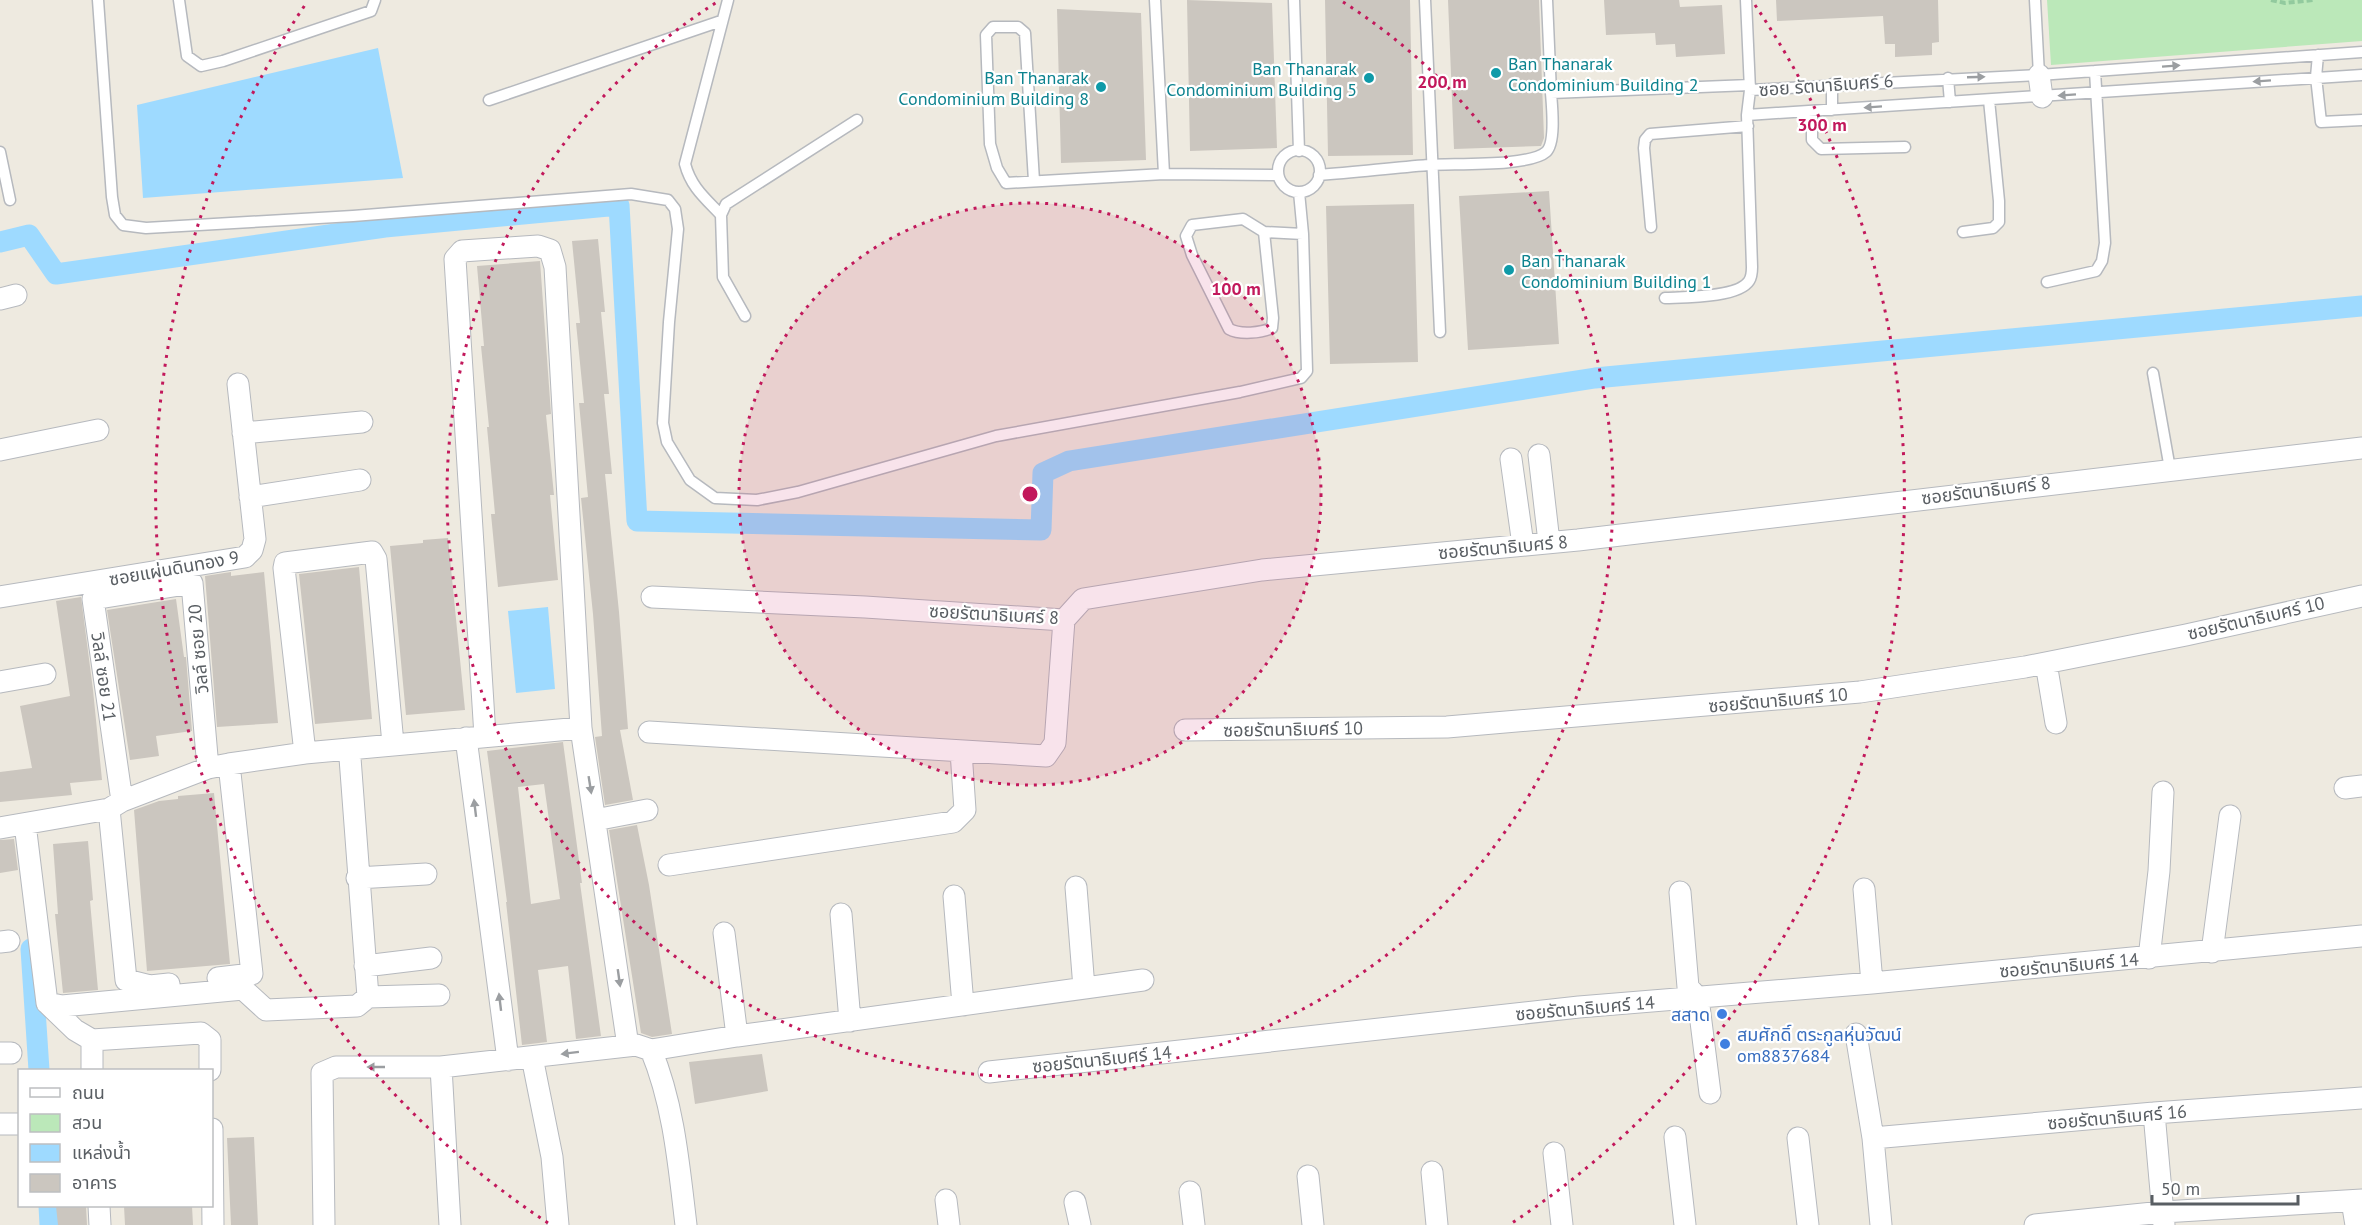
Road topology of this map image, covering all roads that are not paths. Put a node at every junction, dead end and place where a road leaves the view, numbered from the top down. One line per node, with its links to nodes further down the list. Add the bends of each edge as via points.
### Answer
1 (98, 0): 48 (lane, via 112,197 114,215 123,225 147,228 342,217 631,195 668,200 675,209 678,229 663,423 668,442 690,480 715,498 757,500 798,492 996,436 1301,378 1307,371)
2 (178, 0): 3 (lane, via 187,57 201,66 371,11)
3 (375, 0)
4 (728, 0): 11 (lane)
5 (1155, 0): 38 (lane)
6 (1294, 0): 35 (lane)
7 (1425, 0): 37 (lane)
8 (1547, 0): 23 (lane)
9 (1746, 0): 22 (lane)
10 (2035, 0): 16 (lane)
11 (721, 21): 26 (lane); 44 (lane, via 685,164 697,191)
12 (2362, 52): 13 (lane, ซอย รัตนาธิเบศร์ 6)
13 (2318, 55): 14 (lane, ซอย รัตนาธิเบศร์ 6); 18 (lane)
14 (2281, 58): 15 (lane, ซอย รัตนาธิเบศร์ 6, one-way to 14); 20 (lane)
15 (2095, 71): 16 (lane, ซอย รัตนาธิเบศร์ 6); 24 (lane)
16 (2039, 75): 19 (lane, ซอย รัตนาธิเบศร์ 6, one-way to 16); 25 (street)
17 (2362, 75): 18 (lane, ซอย รัตนาธิเบศร์ 6)
18 (2316, 77): 20 (lane, ซอย รัตนาธิเบศร์ 6); 33 (lane, via 2321,122)
19 (1948, 78): 21 (lane, ซอย รัตนาธิเบศร์ 6); 28 (lane)
20 (2283, 80): 24 (lane, ซอย รัตนาธิเบศร์ 6, one-way to 24)
21 (1832, 84): 22 (lane, ซอย รัตนาธิเบศร์ 6); 29 (lane)
22 (1750, 87): 23 (lane); 32 (lane, ซอย รัตนาธิเบศร์ 6)
23 (1551, 93): 37 (lane, via 1551,143 1546,152 1492,163)
24 (2096, 93): 25 (lane, ซอย รัตนาธิเบศร์ 6, one-way to 25); 49 (lane, via 2105,243 2102,261 2096,271)
25 (2042, 97): 27 (lane, ซอย รัตนาธิเบศร์ 6)
26 (489, 100)
27 (1989, 100): 28 (lane, ซอย รัตนาธิเบศร์ 6); 47 (lane, via 1999,222 1993,228)
28 (1950, 102): 29 (lane, ซอย รัตนาธิเบศร์ 6, one-way to 29)
29 (1833, 110): 30 (lane, ซอย รัตนาธิเบศร์ 6)
30 (1812, 111): 32 (lane, ซอย รัตนาธิเบศร์ 6); 34 (lane, via 1812,140 1821,148)
31 (857, 120): 44 (lane, via 726,204)
32 (1748, 120): 45 (lane, via 1647,137 1644,148); 50 (lane, via 1752,267 1749,281 1721,294)
33 (2362, 120)
34 (1905, 147)
35 (1299, 151): 39 (lane, via 1281,161); 40 (lane, via 1317,161)
36 (0, 152): 43 (lane)
37 (1431, 165): 40 (lane); 52 (lane)
38 (1164, 174): 39 (lane); 41 (lane)
39 (1278, 175): 42 (lane, via 1285,187)
40 (1319, 175): 42 (lane, via 1312,188)
41 (1034, 181): 41 (lane, via 1025,33 1018,27 993,27 986,35 990,144 1006,183)
42 (1299, 192): 48 (lane)
43 (10, 200)
44 (722, 215): 51 (lane, via 723,277)
45 (1651, 227)
46 (1264, 232): 46 (lane, via 1243,219 1233,219 1192,225 1186,236 1233,332 1272,328); 48 (lane)
47 (1963, 232)
48 (1303, 234)
49 (2047, 282)
50 (1665, 298)
51 (745, 316)
52 (1440, 332)
53 (2153, 373): 62 (lane)
54 (238, 384): 57 (street, ซอยแผ่นดินทอง 9)
55 (362, 422): 57 (street)
56 (98, 430): 59 (street)
57 (243, 433): 64 (street, ซอยแผ่นดินทอง 9)
58 (2362, 448): 62 (street, ซอยรัตนาธิเบศร์ 8)
59 (0, 450)
60 (1539, 455): 65 (street)
61 (1510, 459): 66 (street)
62 (2170, 469): 65 (street, ซอยรัตนาธิเบศร์ 8)
63 (360, 480): 64 (street)
64 (250, 497): 69 (street, ซอยแผ่นดินทอง 9, via 255,539 245,556)
65 (1549, 542): 66 (street, ซอยรัตนาธิเบศร์ 8)
66 (1523, 545): 71 (street, ซอยรัตนาธิเบศร์ 8, via 1262,570 1117,593 1083,599)
67 (140, 592): 85 (street, วิลล์ ซอย 20, via 192,583); 87 (street, วิลล์ ซอย 21, via 93,599)
68 (2362, 596): 72 (street, ซอยรัตนาธิเบศร์ 10)
69 (0, 597)
70 (652, 597): 71 (street, ซอยรัตนาธิเบศร์ 8)
71 (1064, 620): 81 (street, via 1055,743 1046,756)
72 (2046, 663): 75 (street); 77 (street, ซอยรัตนาธิเบศร์ 10, via 1860,692 1447,728)
73 (45, 674): 74 (street)
74 (0, 682)
75 (2056, 723)
76 (581, 728): 79 (street); 79 (street, via 555,267 550,250 538,246 462,251 455,259); 90 (street, one-way to 90)
77 (1185, 730)
78 (649, 732): 81 (street)
79 (476, 737): 80 (street); 122 (street, one-way to 79)
80 (393, 744): 82 (street); 82 (street, via 376,559 372,552 285,563)
81 (961, 751): 93 (street, via 965,810 953,822)
82 (305, 753): 84 (street)
83 (350, 758): 95 (street)
84 (229, 764): 85 (street); 87 (street, via 252,974 150,986 126,980)
85 (208, 768): 87 (street)
86 (2163, 792): 105 (street)
87 (116, 805): 91 (street)
88 (647, 810): 90 (street)
89 (2230, 816): 103 (street)
90 (595, 820): 119 (street, one-way to 119)
91 (25, 824): 92 (street); 113 (street)
92 (0, 828)
93 (669, 865)
94 (426, 874): 95 (street)
95 (357, 878): 106 (street)
96 (1076, 887): 109 (street)
97 (1864, 889): 108 (street)
98 (1680, 892): 112 (street, via 1688,987)
99 (954, 896): 114 (street)
100 (841, 914): 115 (street)
101 (724, 933): 117 (street)
102 (2362, 936): 103 (street, ซอยรัตนาธิเบศร์ 14)
103 (2212, 952): 105 (street, ซอยรัตนาธิเบศร์ 14)
104 (431, 958): 106 (street)
105 (2149, 958): 108 (street, ซอยรัตนาธิเบศร์ 14)
106 (365, 966): 111 (street)
107 (1143, 980): 109 (street)
108 (1872, 983): 112 (street, ซอยรัตนาธิเบศร์ 14)
109 (1084, 988): 114 (street)
110 (439, 995): 111 (street)
111 (368, 997): 113 (street, via 357,1006 266,1010 243,989 62,1006)
112 (1698, 998): 126 (street, ซอยรัตนาธิเบศร์ 14, via 1579,1007); 127 (street)
113 (47, 1003): 118 (street, via 75,1030)
114 (963, 1005): 115 (street)
115 (850, 1021): 117 (street)
116 (1856, 1034): 134 (street)
117 (737, 1036): 120 (street)
118 (92, 1040): 124 (street); 125 (street, via 201,1033 210,1040)
119 (628, 1046): 120 (street); 121 (street, one-way to 121)
120 (651, 1050): 150 (street, via 674,1131)
121 (532, 1057): 122 (street); 149 (street, via 552,1157)
122 (508, 1060): 123 (street)
123 (441, 1067): 147 (street, one-way to 147, via 336,1067 322,1073); 148 (street)
124 (92, 1069)
125 (210, 1069)
126 (989, 1072)
127 (1710, 1093)
128 (2362, 1098): 129 (street, ซอยรัตนาธิเบศร์ 16)
129 (2154, 1113): 134 (street, ซอยรัตนาธิเบศร์ 16); 144 (street)
130 (0, 1124): 131 (street)
131 (18, 1124)
132 (1674, 1137): 157 (street)
133 (1798, 1138): 158 (street)
134 (1873, 1138): 159 (street)
135 (1554, 1154): 156 (street)
136 (1432, 1172): 155 (street)
137 (1308, 1176): 154 (street)
138 (1190, 1192): 153 (street)
139 (946, 1200): 151 (street)
140 (2357, 1201): 144 (street); 161 (street)
141 (1076, 1202): 152 (street)
142 (99, 1207): 145 (street)
143 (213, 1207): 146 (street)
144 (2163, 1218): 160 (street)
145 (100, 1225)
146 (213, 1225)
147 (324, 1225)
148 (450, 1225)
149 (558, 1225)
150 (686, 1225)
151 (949, 1225)
152 (1080, 1225)
153 (1194, 1225)
154 (1313, 1225)
155 (1437, 1225)
156 (1562, 1225)
157 (1684, 1225)
158 (1808, 1225)
159 (1881, 1225)
160 (2035, 1225)
161 (2356, 1225)

